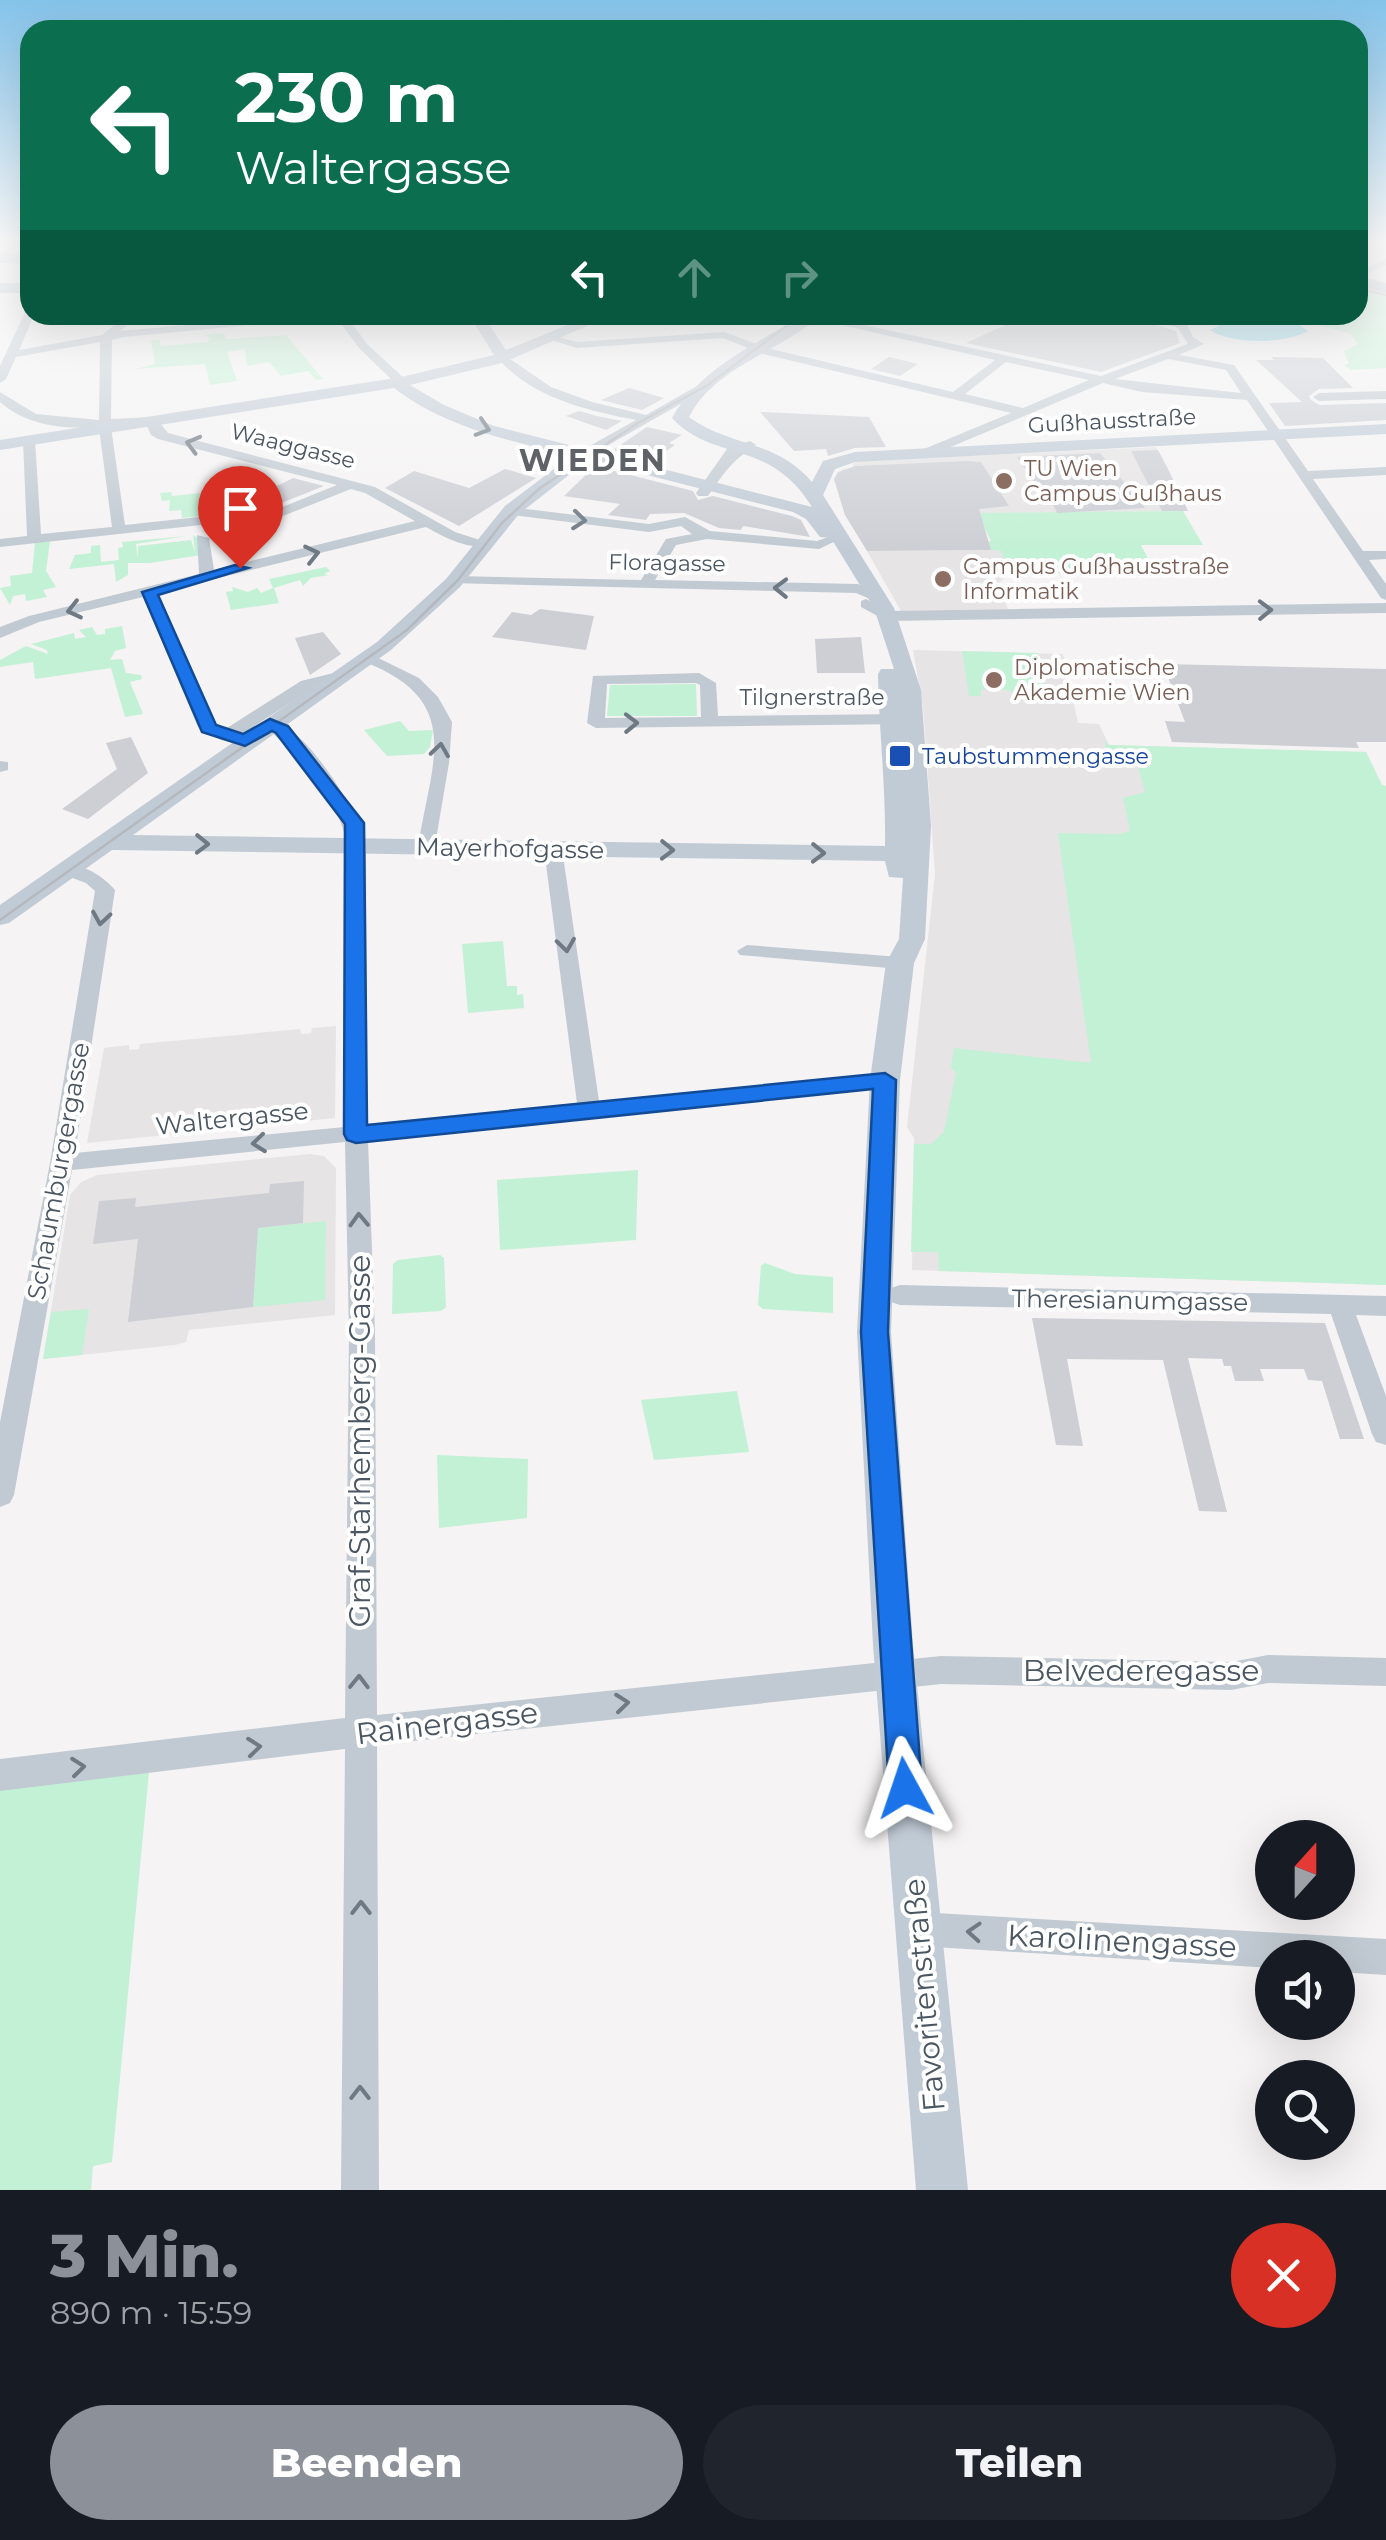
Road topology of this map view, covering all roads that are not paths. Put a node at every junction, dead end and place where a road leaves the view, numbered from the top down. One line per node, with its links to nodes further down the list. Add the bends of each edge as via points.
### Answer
1 (17, 345): 12 (street)
2 (65, 345): 12 (street)
3 (106, 345): 28 (street)
4 (361, 345): 18 (street)
5 (496, 345): 13 (main road)
6 (533, 345): 13 (main road)
7 (752, 345): 11 (street)
8 (760, 345): 11 (main road)
9 (937, 345): 15 (street)
10 (1196, 345): 14 (street)
11 (757, 347): 19 (main road); 21 (street)
12 (14, 354): 16 (street)
13 (504, 357): 18 (main road); 26 (street, via 548,389)
14 (1169, 358): 17 (street); 23 (street, via 1230,368)
15 (1002, 360): 17 (street); 21 (street)
16 (0, 380)
17 (1098, 380): 23 (street); 25 (street)
18 (400, 382): 27 (main road); 35 (main road, one-way to 35, via 464,421)
19 (708, 385): 26 (street); 33 (main road, Favoritenstraße, via 680,413 683,423)
20 (0, 396): 28 (street, via 24,415)
21 (955, 396): 25 (street)
22 (1380, 396): 24 (street)
23 (1251, 397): 30 (street)
24 (1319, 398)
25 (1024, 412): 34 (street)
26 (643, 418): 35 (street)
27 (151, 420): 28 (main road); 38 (street, Waaggasse, one-way to 27, via 163,436)
28 (105, 426): 31 (main road); 46 (street)
29 (1386, 430): 30 (main road, Gußhausstraße)
30 (1278, 436): 34 (main road, Gußhausstraße); 37 (street)
31 (30, 440): 32 (main road); 49 (street)
32 (0, 445)
33 (750, 445): 39 (street, via 732,452); 40 (main road, Favoritenstraße, via 790,468)
34 (929, 452): 40 (main road, Gußhausstraße, via 840,459 823,470)
35 (582, 456): 39 (main road); 42 (main road)
36 (1386, 471): 37 (street)
37 (1305, 475): 55 (street)
38 (351, 484): 44 (street, Waaggasse); 47 (street, via 282,512)
39 (702, 494): 41 (main road); 43 (street)
40 (814, 495): 41 (main road); 61 (main road, Favoritenstraße)
41 (778, 501): 50 (main road, Favoritenstraße, via 813,515)
42 (510, 512): 45 (street, one-way to 45); 53 (main road)
43 (685, 521): 45 (street); 48 (street)
44 (430, 522): 53 (street, Waaggasse, via 450,536); 56 (street, one-way to 44)
45 (648, 528): 51 (street)
46 (119, 529): 47 (street); 49 (street)
47 (201, 531): 56 (street)
48 (707, 535): 50 (street, via 819,545); 51 (street)
49 (34, 539): 52 (street)
50 (831, 540): 61 (main road, Favoritenstraße)
51 (672, 542): 58 (street)
52 (0, 543)
53 (482, 543): 57 (main road)
54 (1386, 555): 55 (street)
55 (1359, 556): 60 (street)
56 (207, 577): 59 (street)
57 (455, 580): 58 (street, Floragasse); 64 (main road)
58 (645, 585): 61 (street, Floragasse, one-way to 58)
59 (149, 592): 63 (street, one-way to 63); 69 (street, via 206,724)
60 (1386, 595)
61 (872, 601): 62 (street, one-way to 62); 66 (main road, Favoritenstraße)
62 (1386, 608)
63 (0, 633)
64 (368, 658): 65 (main road); 72 (street, one-way to 64, via 444,724 431,698)
65 (346, 675): 68 (main road); 69 (street, via 307,684)
66 (902, 719): 67 (street, Tilgnerstraße); 74 (main road, Favoritenstraße, via 920,826)
67 (710, 720): 67 (street, Tilgnerstraße, one-way to 67, via 708,683 699,678 600,679 596,723)
68 (270, 724): 69 (main road); 71 (street, Graf-Starhemberg-Gasse, via 282,729 338,798 354,823)
69 (236, 738): 70 (main road)
70 (104, 842): 71 (main road, Mayerhofgasse, one-way to 71); 75 (main road)
71 (357, 847): 72 (main road, Mayerhofgasse); 81 (street, Graf-Starhemberg-Gasse)
72 (427, 847): 73 (main road, Mayerhofgasse)
73 (553, 848): 74 (main road, Mayerhofgasse, one-way to 74); 80 (street, one-way to 80)
74 (907, 854): 78 (main road, Favoritenstraße, via 912,940)
75 (66, 869): 76 (main road); 82 (street, Schaumburgergasse, one-way to 82, via 105,890)
76 (0, 916)
77 (747, 951): 78 (street)
78 (900, 963): 79 (main road, Favoritenstraße)
79 (885, 1080): 80 (street, Waltergasse); 83 (main road, Favoritenstraße)
80 (589, 1110): 81 (street, Waltergasse)
81 (356, 1134): 82 (street, Waltergasse, one-way to 82); 90 (street, Graf-Starhemberg-Gasse, one-way to 81)
82 (62, 1163): 87 (street, Schaumburgergasse)
83 (887, 1294): 84 (street, Theresianumgasse); 89 (main road, Favoritenstraße)
84 (1340, 1305): 85 (street, Theresianumgasse); 86 (street)
85 (1386, 1306)
86 (1386, 1434)
87 (0, 1495)
88 (1386, 1672): 89 (street, Belvederegasse)
89 (895, 1674): 90 (street, Rainergasse, one-way to 89); 92 (main road, Favoritenstraße)
90 (360, 1733): 91 (street, Rainergasse, one-way to 90); 94 (street, Graf-Starhemberg-Gasse, one-way to 90)
91 (0, 1776)
92 (918, 1929): 93 (street, Karolinengasse, one-way to 92); 95 (main road, Favoritenstraße)
93 (1386, 1957)
94 (360, 2190)
95 (942, 2190)

